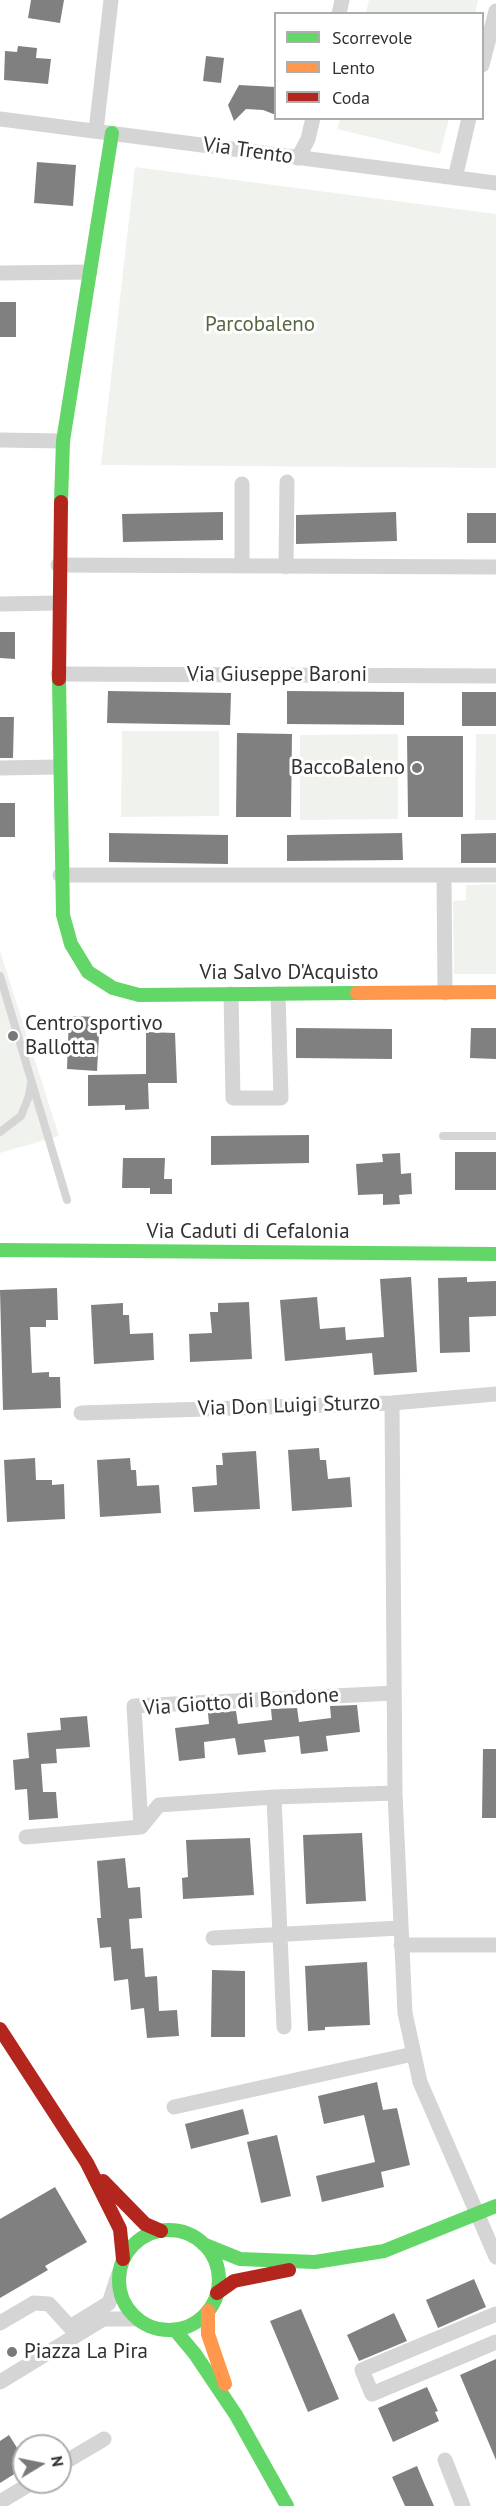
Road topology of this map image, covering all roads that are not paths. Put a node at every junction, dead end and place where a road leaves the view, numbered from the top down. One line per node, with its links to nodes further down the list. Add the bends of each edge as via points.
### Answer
1 (111, 0): 7 (street)
2 (496, 11): 3 (street)
3 (484, 61)
4 (0, 119): 7 (street, Via Trento)
5 (312, 120): 9 (street)
6 (469, 120): 10 (street)
7 (96, 131): 8 (street, Via Trento)
8 (112, 133): 9 (street, Via Trento); 13 (street)
9 (298, 158): 10 (street, Via Trento)
10 (455, 178): 11 (street, Via Trento)
11 (496, 183)
12 (0, 273): 13 (street)
13 (90, 273): 15 (street)
14 (0, 440): 15 (street)
15 (63, 441): 18 (street)
16 (287, 482): 20 (street)
17 (243, 484): 19 (street)
18 (58, 566): 19 (street); 22 (street)
19 (242, 566): 20 (street)
20 (286, 567): 21 (street)
21 (496, 567)
22 (58, 603): 23 (street); 24 (street)
23 (0, 604)
24 (58, 674): 25 (street, Via Giuseppe Baroni); 26 (street)
25 (496, 676)
26 (59, 767): 27 (street); 28 (street)
27 (0, 768)
28 (60, 875): 29 (street); 34 (street, Via Salvo D'Acquisto, via 63,915 71,944 88,972 113,988 139,995)
29 (444, 875): 30 (street); 33 (street)
30 (496, 875)
31 (0, 976): 36 (lane)
32 (496, 992): 33 (street, Via Salvo D'Acquisto)
33 (445, 993): 35 (street, Via Salvo D'Acquisto)
34 (231, 994): 35 (street, Via Salvo D'Acquisto); 35 (street, via 233,1098 280,1098)
35 (278, 994)
36 (32, 1080): 37 (lane, via 21,1116); 40 (lane)
37 (0, 1132)
38 (443, 1136): 39 (lane)
39 (496, 1136)
40 (67, 1200)
41 (0, 1250): 42 (street, Via Caduti di Cefalonia)
42 (496, 1254)
43 (496, 1394): 44 (street, Via Don Luigi Sturzo)
44 (392, 1403): 45 (street, Via Don Luigi Sturzo); 46 (street)
45 (81, 1413)
46 (394, 1694): 47 (street); 49 (street, Via Giotto di Bondone, via 134,1706)
47 (395, 1793): 48 (street); 51 (street)
48 (273, 1797): 49 (street, via 159,1805); 52 (street)
49 (141, 1827): 50 (street)
50 (26, 1837)
51 (400, 1928): 52 (street); 54 (street)
52 (280, 1933): 53 (street); 56 (street)
53 (213, 1938)
54 (401, 1945): 55 (street); 58 (street)
55 (496, 1945)
56 (284, 2027)
57 (0, 2029): 60 (street)
58 (412, 2054): 59 (street); 62 (street, via 420,2082)
59 (174, 2107)
60 (87, 2163): 63 (street, via 145,2224); 67 (street, via 120,2229)
61 (496, 2206): 62 (street)
62 (478, 2213): 65 (street); 66 (street, via 384,2251)
63 (161, 2231): 64 (street, via 183,2233); 67 (street, via 138,2240)
64 (203, 2244): 66 (street, via 240,2259); 68 (street, via 217,2267)
65 (496, 2258)
66 (315, 2262): 68 (street, via 234,2281)
67 (121, 2266): 71 (street, via 119,2290); 72 (street, via 109,2303 70,2327 49,2304 41,2303 34,2303)
68 (217, 2294): 69 (street)
69 (208, 2311): 73 (street, via 199,2320); 76 (street, via 208,2334)
70 (496, 2314): 74 (street, via 362,2370 372,2394)
71 (137, 2319): 73 (street, via 155,2328); 75 (street, via 103,2319)
72 (0, 2323)
73 (175, 2330): 76 (street)
74 (496, 2342)
75 (0, 2382)
76 (236, 2415): 82 (street)
77 (104, 2439): 78 (street)
78 (72, 2458)
79 (445, 2460): 83 (street)
80 (13, 2494): 81 (street)
81 (0, 2502)
82 (287, 2506)
83 (463, 2506)

